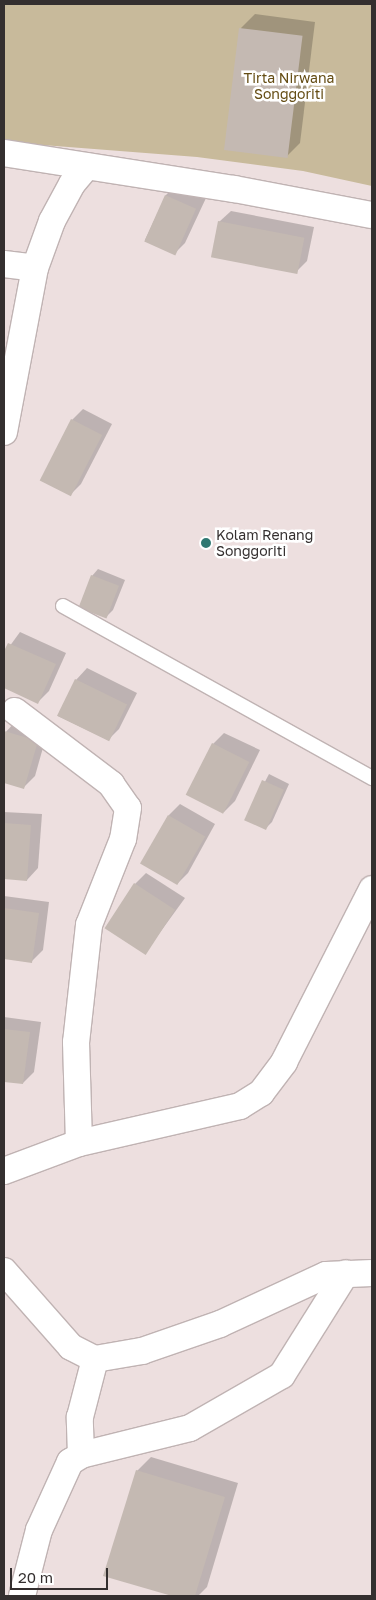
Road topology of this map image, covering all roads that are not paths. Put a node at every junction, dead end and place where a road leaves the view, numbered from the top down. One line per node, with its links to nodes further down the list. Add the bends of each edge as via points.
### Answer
1 (4, 152): 2 (street)
2 (87, 166): 3 (street); 5 (street, via 72,184 52,221)
3 (372, 215)
4 (4, 264): 5 (street)
5 (35, 268): 6 (street)
6 (4, 432)
7 (63, 606): 9 (lane)
8 (15, 711): 11 (street, via 111,784 128,808 123,839 89,925 76,1042)
9 (372, 778)
10 (369, 904): 11 (street, via 284,1062 261,1093 240,1106 217,1113)
11 (80, 1143): 12 (street)
12 (4, 1171)
13 (4, 1271): 16 (street, via 71,1347)
14 (372, 1272): 15 (street)
15 (346, 1274): 16 (street, via 326,1274 220,1324 142,1352); 17 (street, via 282,1375 190,1428)
16 (95, 1359): 17 (street, via 80,1417)
17 (81, 1455): 18 (street, via 70,1462 39,1530)
18 (22, 1596)

